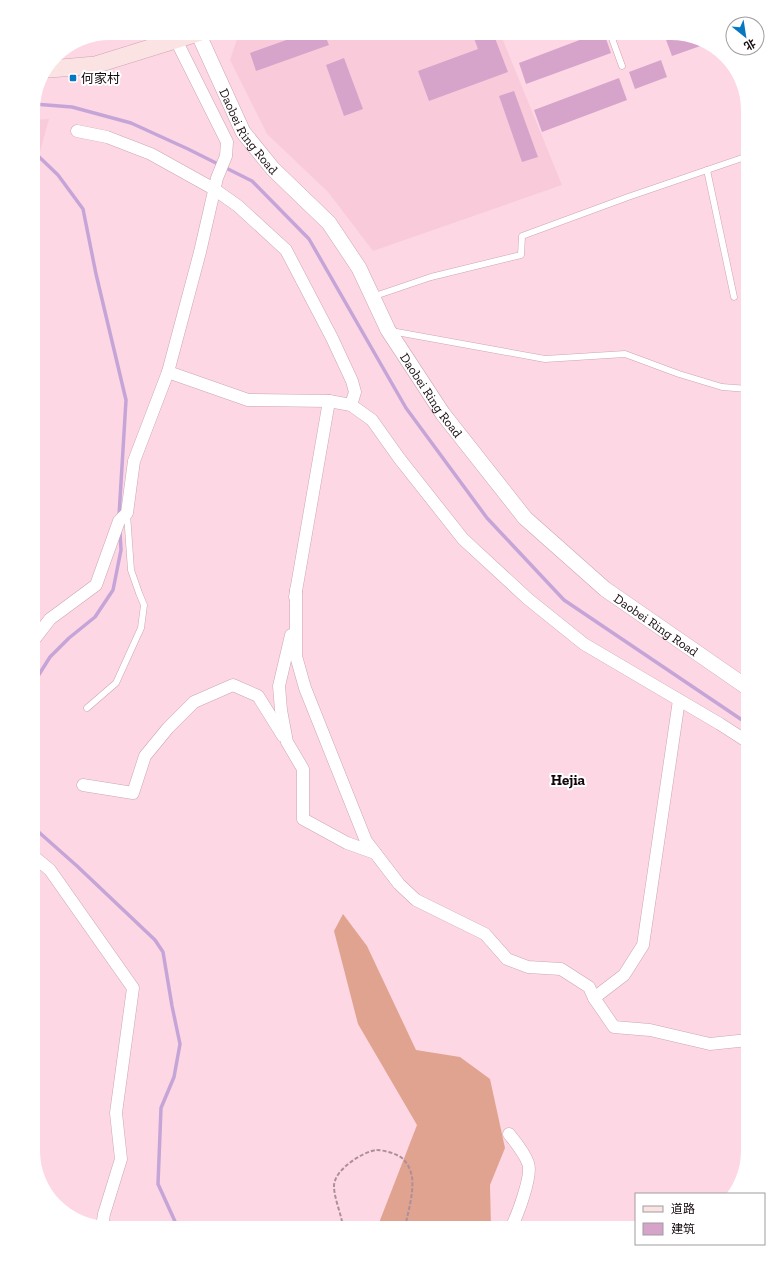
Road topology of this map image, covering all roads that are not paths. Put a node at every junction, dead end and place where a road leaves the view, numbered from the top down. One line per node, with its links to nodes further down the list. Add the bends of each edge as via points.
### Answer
1 (176, 40): 5 (main road, via 96,65); 9 (street, via 227,142 226,156)
2 (201, 40): 10 (street, Daobei Ring Road, via 243,132 274,169 329,223 358,268)
3 (613, 40): 4 (lane)
4 (622, 66)
5 (53, 69)
6 (77, 131): 9 (street, via 107,137)
7 (741, 158): 8 (lane)
8 (707, 170): 10 (lane, via 522,236 521,255 431,276); 11 (lane)
9 (216, 183): 13 (street); 16 (street, via 286,250 352,381 355,392)
10 (372, 297): 12 (street, Daobei Ring Road)
11 (734, 297)
12 (388, 330): 14 (lane, via 544,359 625,354 722,387); 20 (street, Daobei Ring Road, via 443,414 525,518 605,589)
13 (168, 372): 15 (street, via 248,400); 17 (street, via 134,461)
14 (741, 388)
15 (329, 401): 16 (street); 18 (street)
16 (351, 405): 21 (street, via 372,420 463,539 528,599 584,644)
17 (127, 513): 19 (street, via 119,521 96,586 50,619); 22 (lane, via 131,570 144,605 141,628 116,683)
18 (296, 590): 24 (street, via 290,638 279,686); 26 (street, via 296,656 305,688 366,841)
19 (40, 632)
20 (741, 683)
21 (679, 700): 23 (street); 28 (street, via 642,945 624,975)
22 (87, 708)
23 (741, 738)
24 (287, 742): 25 (street, via 258,696 234,685 194,702 168,728 145,756 133,793); 26 (street, via 303,769 303,819 347,843)
25 (84, 785)
26 (375, 853): 28 (street, via 399,884 416,900 485,934 507,959 528,967 561,969 589,988)
27 (40, 862): 31 (street, via 50,870 133,988 116,1113 121,1159)
28 (594, 998): 29 (street, via 614,1027 650,1030 710,1044)
29 (741, 1041)
30 (509, 1134): 32 (street, via 529,1164 529,1175)
31 (103, 1221)
32 (514, 1221)

